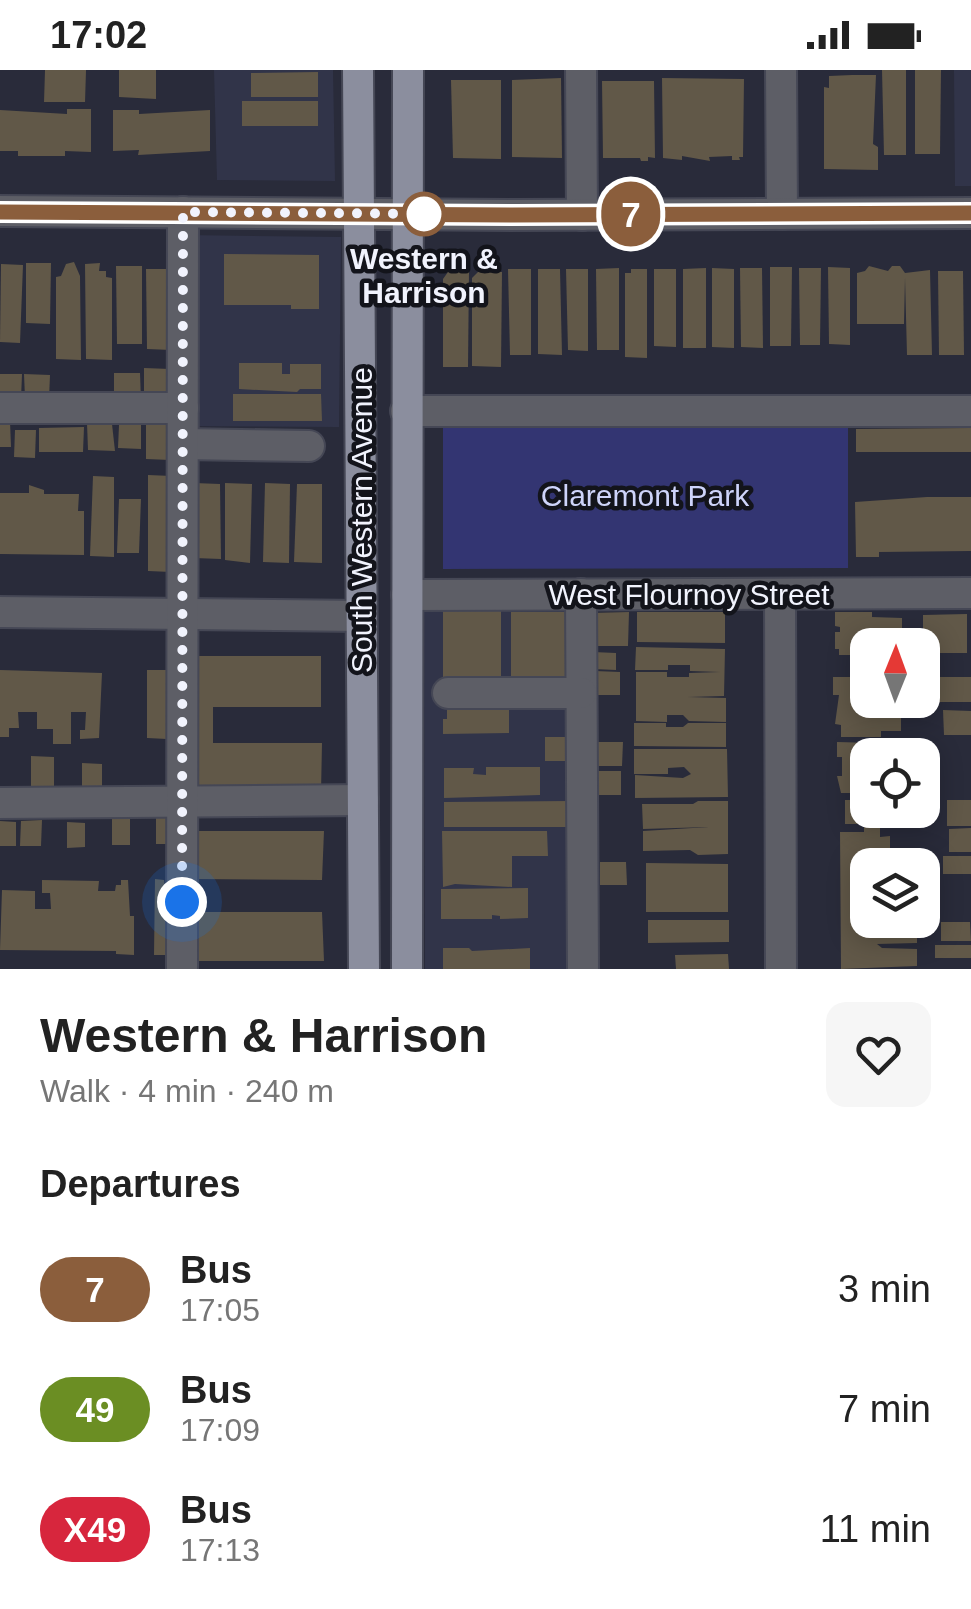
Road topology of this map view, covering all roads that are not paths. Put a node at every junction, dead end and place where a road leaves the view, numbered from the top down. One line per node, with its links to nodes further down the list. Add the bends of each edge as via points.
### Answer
1 (358, 70): 8 (main road, South Western Avenue)
2 (408, 70): 9 (main road, South Western Avenue)
3 (581, 70): 10 (street)
4 (781, 70): 11 (street)
5 (0, 212): 6 (street)
6 (183, 212): 8 (street); 13 (street)
7 (971, 213): 11 (street)
8 (359, 214): 9 (street); 24 (main road, South Western Avenue)
9 (406, 214): 10 (street); 14 (main road, South Western Avenue)
10 (582, 214): 11 (street)
11 (782, 214)
12 (0, 408): 13 (street)
13 (183, 408): 16 (street)
14 (406, 411): 15 (street); 21 (main road, South Western Avenue)
15 (971, 411)
16 (183, 444): 17 (street); 23 (street)
17 (309, 446)
18 (971, 593): 20 (street, West Flournoy Street)
19 (580, 594): 20 (street, West Flournoy Street); 21 (street, West Flournoy Street); 26 (street)
20 (780, 594): 34 (street)
21 (407, 595): 32 (main road, South Western Avenue)
22 (0, 612): 23 (street)
23 (183, 614): 24 (street); 28 (street)
24 (361, 616): 27 (main road, South Western Avenue)
25 (448, 693): 26 (street)
26 (581, 693): 33 (street)
27 (363, 800): 28 (street); 31 (main road, South Western Avenue)
28 (182, 802): 29 (street); 30 (street)
29 (0, 803)
30 (182, 969)
31 (364, 969)
32 (407, 969)
33 (582, 969)
34 (781, 969)

